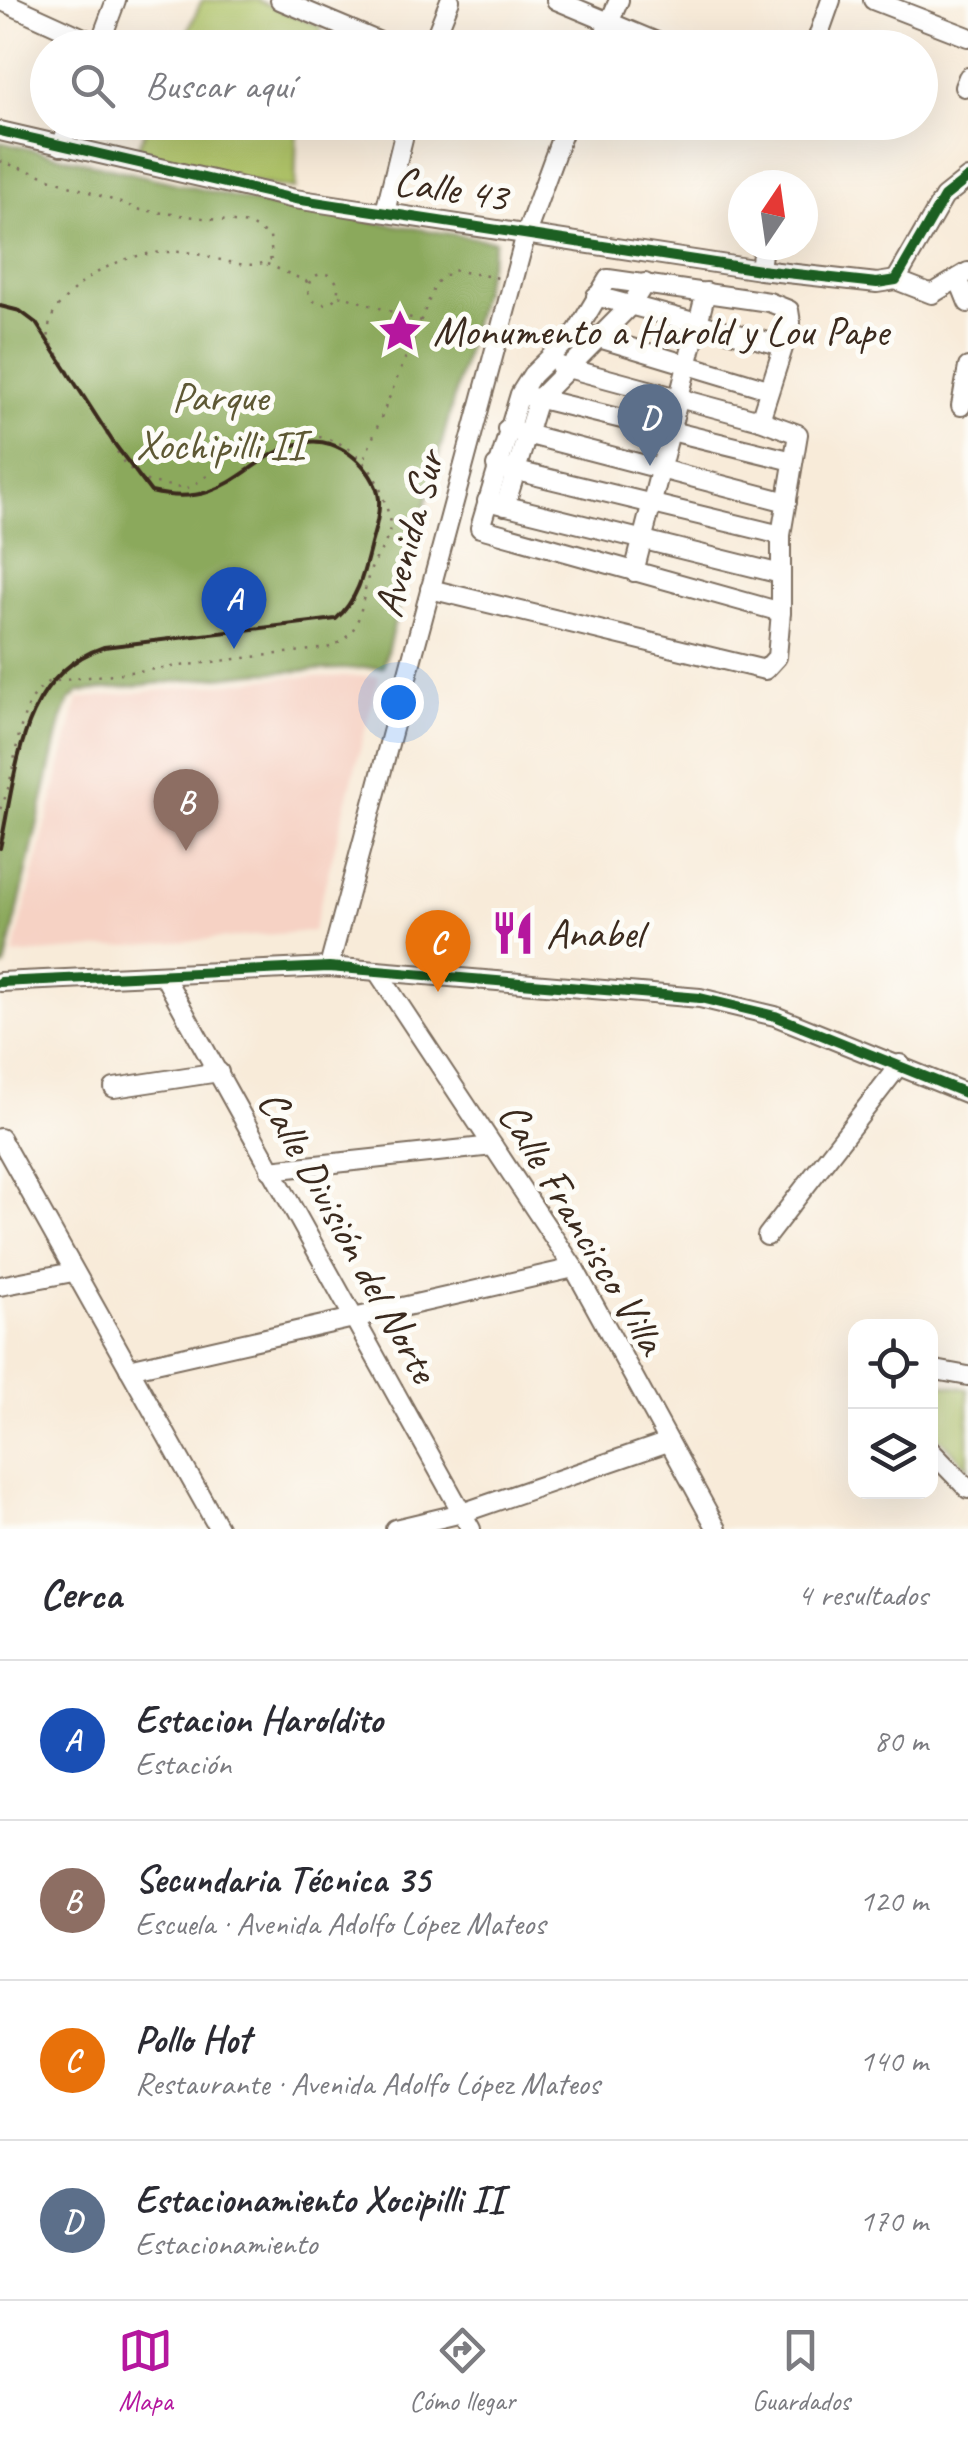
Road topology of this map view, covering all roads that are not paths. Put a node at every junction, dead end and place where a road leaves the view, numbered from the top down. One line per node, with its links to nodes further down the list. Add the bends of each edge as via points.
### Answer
1 (0, 0): 10 (street)
2 (116, 0): 11 (street)
3 (280, 0): 12 (street)
4 (450, 0): 13 (street)
5 (556, 0): 9 (street)
6 (619, 0): 9 (street)
7 (832, 0): 16 (street)
8 (873, 0): 17 (street)
9 (608, 24): 14 (street); 15 (street)
10 (64, 30)
11 (104, 30)
12 (351, 30)
13 (439, 30)
14 (606, 30)
15 (624, 30)
16 (821, 30)
17 (968, 37)
18 (0, 131): 19 (street, Calle 43)
19 (30, 138)
20 (37, 140): 24 (street, Calle 43)
21 (63, 140): 24 (street)
22 (402, 140): 26 (street)
23 (561, 140): 27 (street, Avenida Sur)
24 (61, 146): 26 (street, Calle 43)
25 (968, 178): 31 (street, via 944,197)
26 (385, 212): 27 (street, Calle 43)
27 (526, 234): 29 (street, Calle 43); 58 (street, Avenida Sur)
28 (762, 260): 29 (street)
29 (760, 270): 31 (street, Calle 43, via 876,284)
30 (963, 275): 31 (street, Calle 43, via 932,294); 35 (street)
31 (896, 280)
32 (645, 283): 33 (street); 34 (street, via 608,279); 36 (street)
33 (706, 292): 37 (street); 40 (street, via 789,310 792,324)
34 (596, 296): 36 (street); 38 (street)
35 (968, 302)
36 (631, 305): 37 (street); 39 (street)
37 (697, 322): 40 (street); 42 (street)
38 (577, 331): 39 (street); 41 (street)
39 (599, 338): 42 (street); 44 (street)
40 (783, 346): 45 (street)
41 (545, 361): 44 (street); 46 (street)
42 (685, 366): 45 (street); 47 (street)
43 (968, 367): 48 (street)
44 (567, 369): 46 (street); 47 (street)
45 (768, 389): 49 (street)
46 (529, 396): 50 (street); 51 (street)
47 (676, 400): 49 (street); 51 (street)
48 (961, 406)
49 (760, 420): 52 (street, via 795,430)
50 (516, 432): 53 (street); 54 (street)
51 (668, 432): 52 (street); 54 (street)
52 (794, 461): 55 (street)
53 (506, 468): 56 (street); 57 (street)
54 (659, 470): 55 (street); 57 (street)
55 (786, 502): 60 (street)
56 (496, 504): 59 (street); 61 (street)
57 (650, 504): 60 (street); 61 (street)
58 (449, 518): 59 (street); 64 (street, Avenida Sur)
59 (480, 528): 62 (street)
60 (781, 536): 63 (street)
61 (642, 540): 62 (street); 63 (street)
62 (634, 572): 65 (street)
63 (781, 574): 65 (street)
64 (430, 589): 65 (street, via 764,670 777,656); 66 (street, Avenida Sur)
65 (781, 612)
66 (329, 967): 67 (street); 68 (street)
67 (377, 971): 70 (street, via 700,998 775,1016); 75 (street, Calle Francisco Villa)
68 (164, 976): 69 (street); 71 (street, Calle División del Norte)
69 (0, 982)
70 (900, 1064): 73 (street); 78 (street)
71 (219, 1072): 72 (street); 77 (street, Calle División del Norte)
72 (114, 1088)
73 (968, 1094)
74 (0, 1138): 76 (street)
75 (493, 1146): 77 (street); 79 (street, Calle Francisco Villa)
76 (6, 1159): 80 (street)
77 (270, 1170): 82 (street, Calle División del Norte)
78 (767, 1236)
79 (574, 1268): 82 (street); 86 (street, Calle Francisco Villa)
80 (73, 1272): 81 (street); 83 (street)
81 (0, 1286)
82 (351, 1317): 83 (street); 89 (street, Calle División del Norte)
83 (130, 1369): 90 (street)
84 (938, 1370): 85 (street)
85 (968, 1376)
86 (668, 1442): 89 (street); 92 (street, Calle Francisco Villa)
87 (938, 1458): 88 (street)
88 (968, 1489)
89 (467, 1521): 91 (street)
90 (220, 1529)
91 (395, 1529)
92 (717, 1529)

